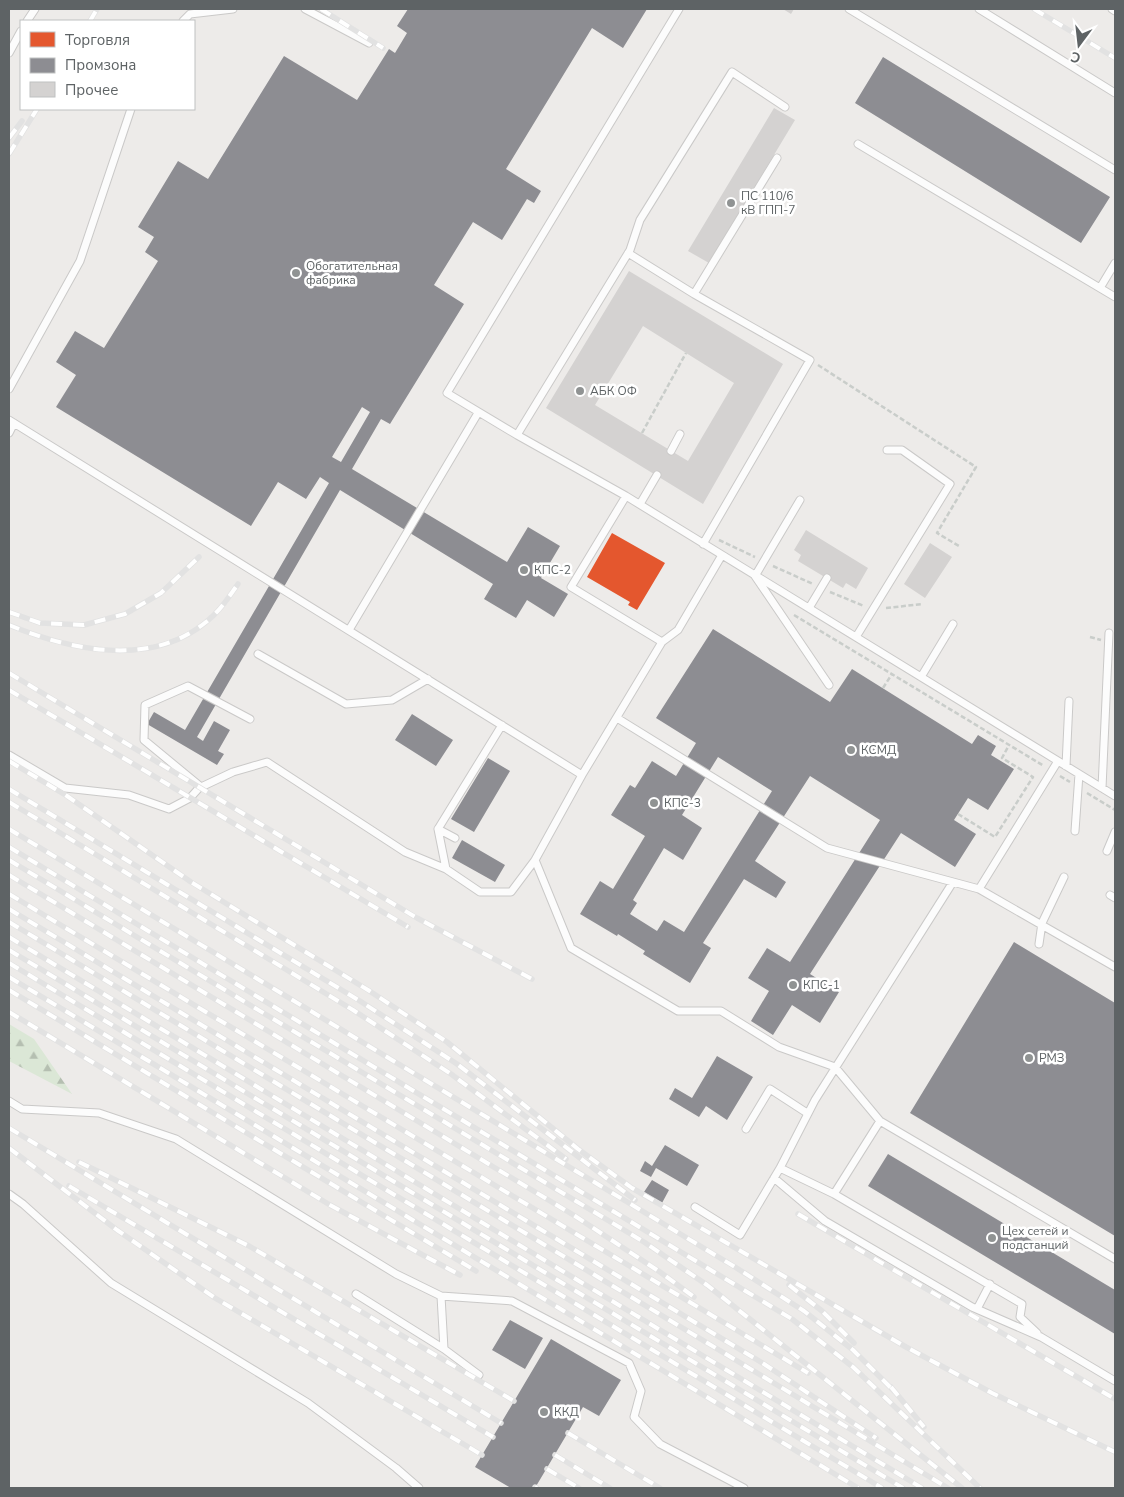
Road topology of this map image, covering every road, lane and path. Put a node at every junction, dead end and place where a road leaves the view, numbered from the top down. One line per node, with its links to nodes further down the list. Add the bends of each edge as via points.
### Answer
1 (35, 9): 9 (lane)
2 (233, 9): 10 (lane, via 190,14)
3 (306, 9): 12 (lane)
4 (679, 9): 27 (lane, via 446,393)
5 (849, 9): 19 (lane)
6 (978, 9): 14 (lane)
7 (1112, 9): 8 (lane)
8 (1115, 11)
9 (28, 20)
10 (184, 20)
11 (20, 34): 13 (lane)
12 (369, 43)
13 (9, 53)
14 (1115, 93)
15 (785, 107): 20 (lane, via 732,72 640,220)
16 (131, 110): 26 (lane, via 80,261)
17 (858, 144): 22 (lane)
18 (777, 158): 23 (lane)
19 (1115, 170)
20 (628, 253): 23 (lane); 32 (lane)
21 (1115, 263): 22 (lane)
22 (1100, 288): 24 (lane)
23 (694, 294): 39 (lane, via 810,360)
24 (1115, 297)
25 (686, 353): 30 (path)
26 (9, 389)
27 (478, 413): 32 (lane); 46 (lane)
28 (12, 421): 29 (lane); 46 (lane)
29 (9, 433)
30 (642, 433)
31 (680, 434): 34 (lane)
32 (517, 435): 36 (lane)
33 (887, 450): 48 (lane, via 902,450 950,484)
34 (671, 451)
35 (657, 476): 38 (lane)
36 (626, 496): 38 (lane); 49 (lane, via 571,587)
37 (800, 500): 41 (lane)
38 (640, 504): 39 (lane)
39 (703, 544): 40 (lane)
40 (722, 555): 41 (lane); 49 (lane, via 678,630)
41 (755, 576): 43 (lane); 54 (lane)
42 (827, 578): 43 (lane)
43 (809, 608): 48 (lane)
44 (791, 613): 51 (path)
45 (953, 624): 52 (lane)
46 (350, 630): 53 (lane)
47 (1109, 633): 69 (lane)
48 (856, 636): 52 (lane)
49 (662, 642): 57 (lane)
50 (258, 654): 53 (lane, via 346,704 392,700)
51 (892, 674): 55 (path); 60 (path)
52 (921, 677): 62 (lane)
53 (428, 679): 59 (lane)
54 (829, 685)
55 (883, 688)
56 (1069, 701): 63 (lane)
57 (617, 718): 66 (lane); 81 (lane, via 827,848)
58 (250, 719): 67 (lane, via 188,686 144,705 144,740)
59 (502, 725): 66 (lane); 73 (lane)
60 (1010, 745): 64 (path); 72 (path, via 1002,758 1034,777 995,837)
61 (9, 755): 67 (lane, via 65,788 129,795 169,809 190,798)
62 (1058, 761): 63 (lane); 64 (lane)
63 (1066, 766): 65 (lane)
64 (1052, 771): 68 (path); 82 (lane)
65 (1079, 774): 68 (lane); 69 (lane)
66 (582, 775): 78 (lane)
67 (201, 787): 79 (lane, via 232,772 267,762 405,852)
68 (1078, 787): 71 (path); 74 (lane)
69 (1102, 788): 70 (lane)
70 (1115, 796)
71 (1115, 810)
72 (958, 814)
73 (438, 829): 76 (lane); 79 (lane)
74 (1075, 831)
75 (1115, 832): 77 (lane)
76 (455, 838)
77 (1107, 851)
78 (534, 860): 79 (lane, via 511,892 480,892); 86 (lane, via 571,948 678,1012 721,1011 779,1047)
79 (446, 869)
80 (1064, 877): 83 (lane)
81 (953, 882): 82 (lane); 86 (lane)
82 (979, 889): 83 (lane)
83 (1042, 923): 84 (lane); 85 (lane)
84 (1039, 944)
85 (1115, 967)
86 (835, 1067): 88 (lane); 89 (lane)
87 (9, 1101): 99 (lane, via 22,1109 99,1113 176,1139 396,1274)
88 (807, 1113): 90 (lane, via 770,1089); 91 (lane)
89 (880, 1121): 94 (lane); 96 (lane)
90 (746, 1129)
91 (780, 1168): 92 (lane); 94 (lane)
92 (774, 1178): 95 (lane, via 740,1235); 100 (lane, via 825,1222)
93 (9, 1194): 105 (lane, via 110,1283 308,1403)
94 (834, 1194): 97 (lane)
95 (695, 1207)
96 (1115, 1259)
97 (990, 1284): 100 (lane); 101 (lane, via 1022,1304 1020,1318)
98 (356, 1294): 102 (lane)
99 (441, 1296): 102 (lane); 106 (lane, via 512,1301 629,1363 641,1391 634,1417 660,1444)
100 (976, 1309): 101 (lane)
101 (1041, 1337): 104 (lane)
102 (444, 1350): 103 (lane)
103 (479, 1375)
104 (1115, 1380)
105 (419, 1488)
106 (744, 1488)

